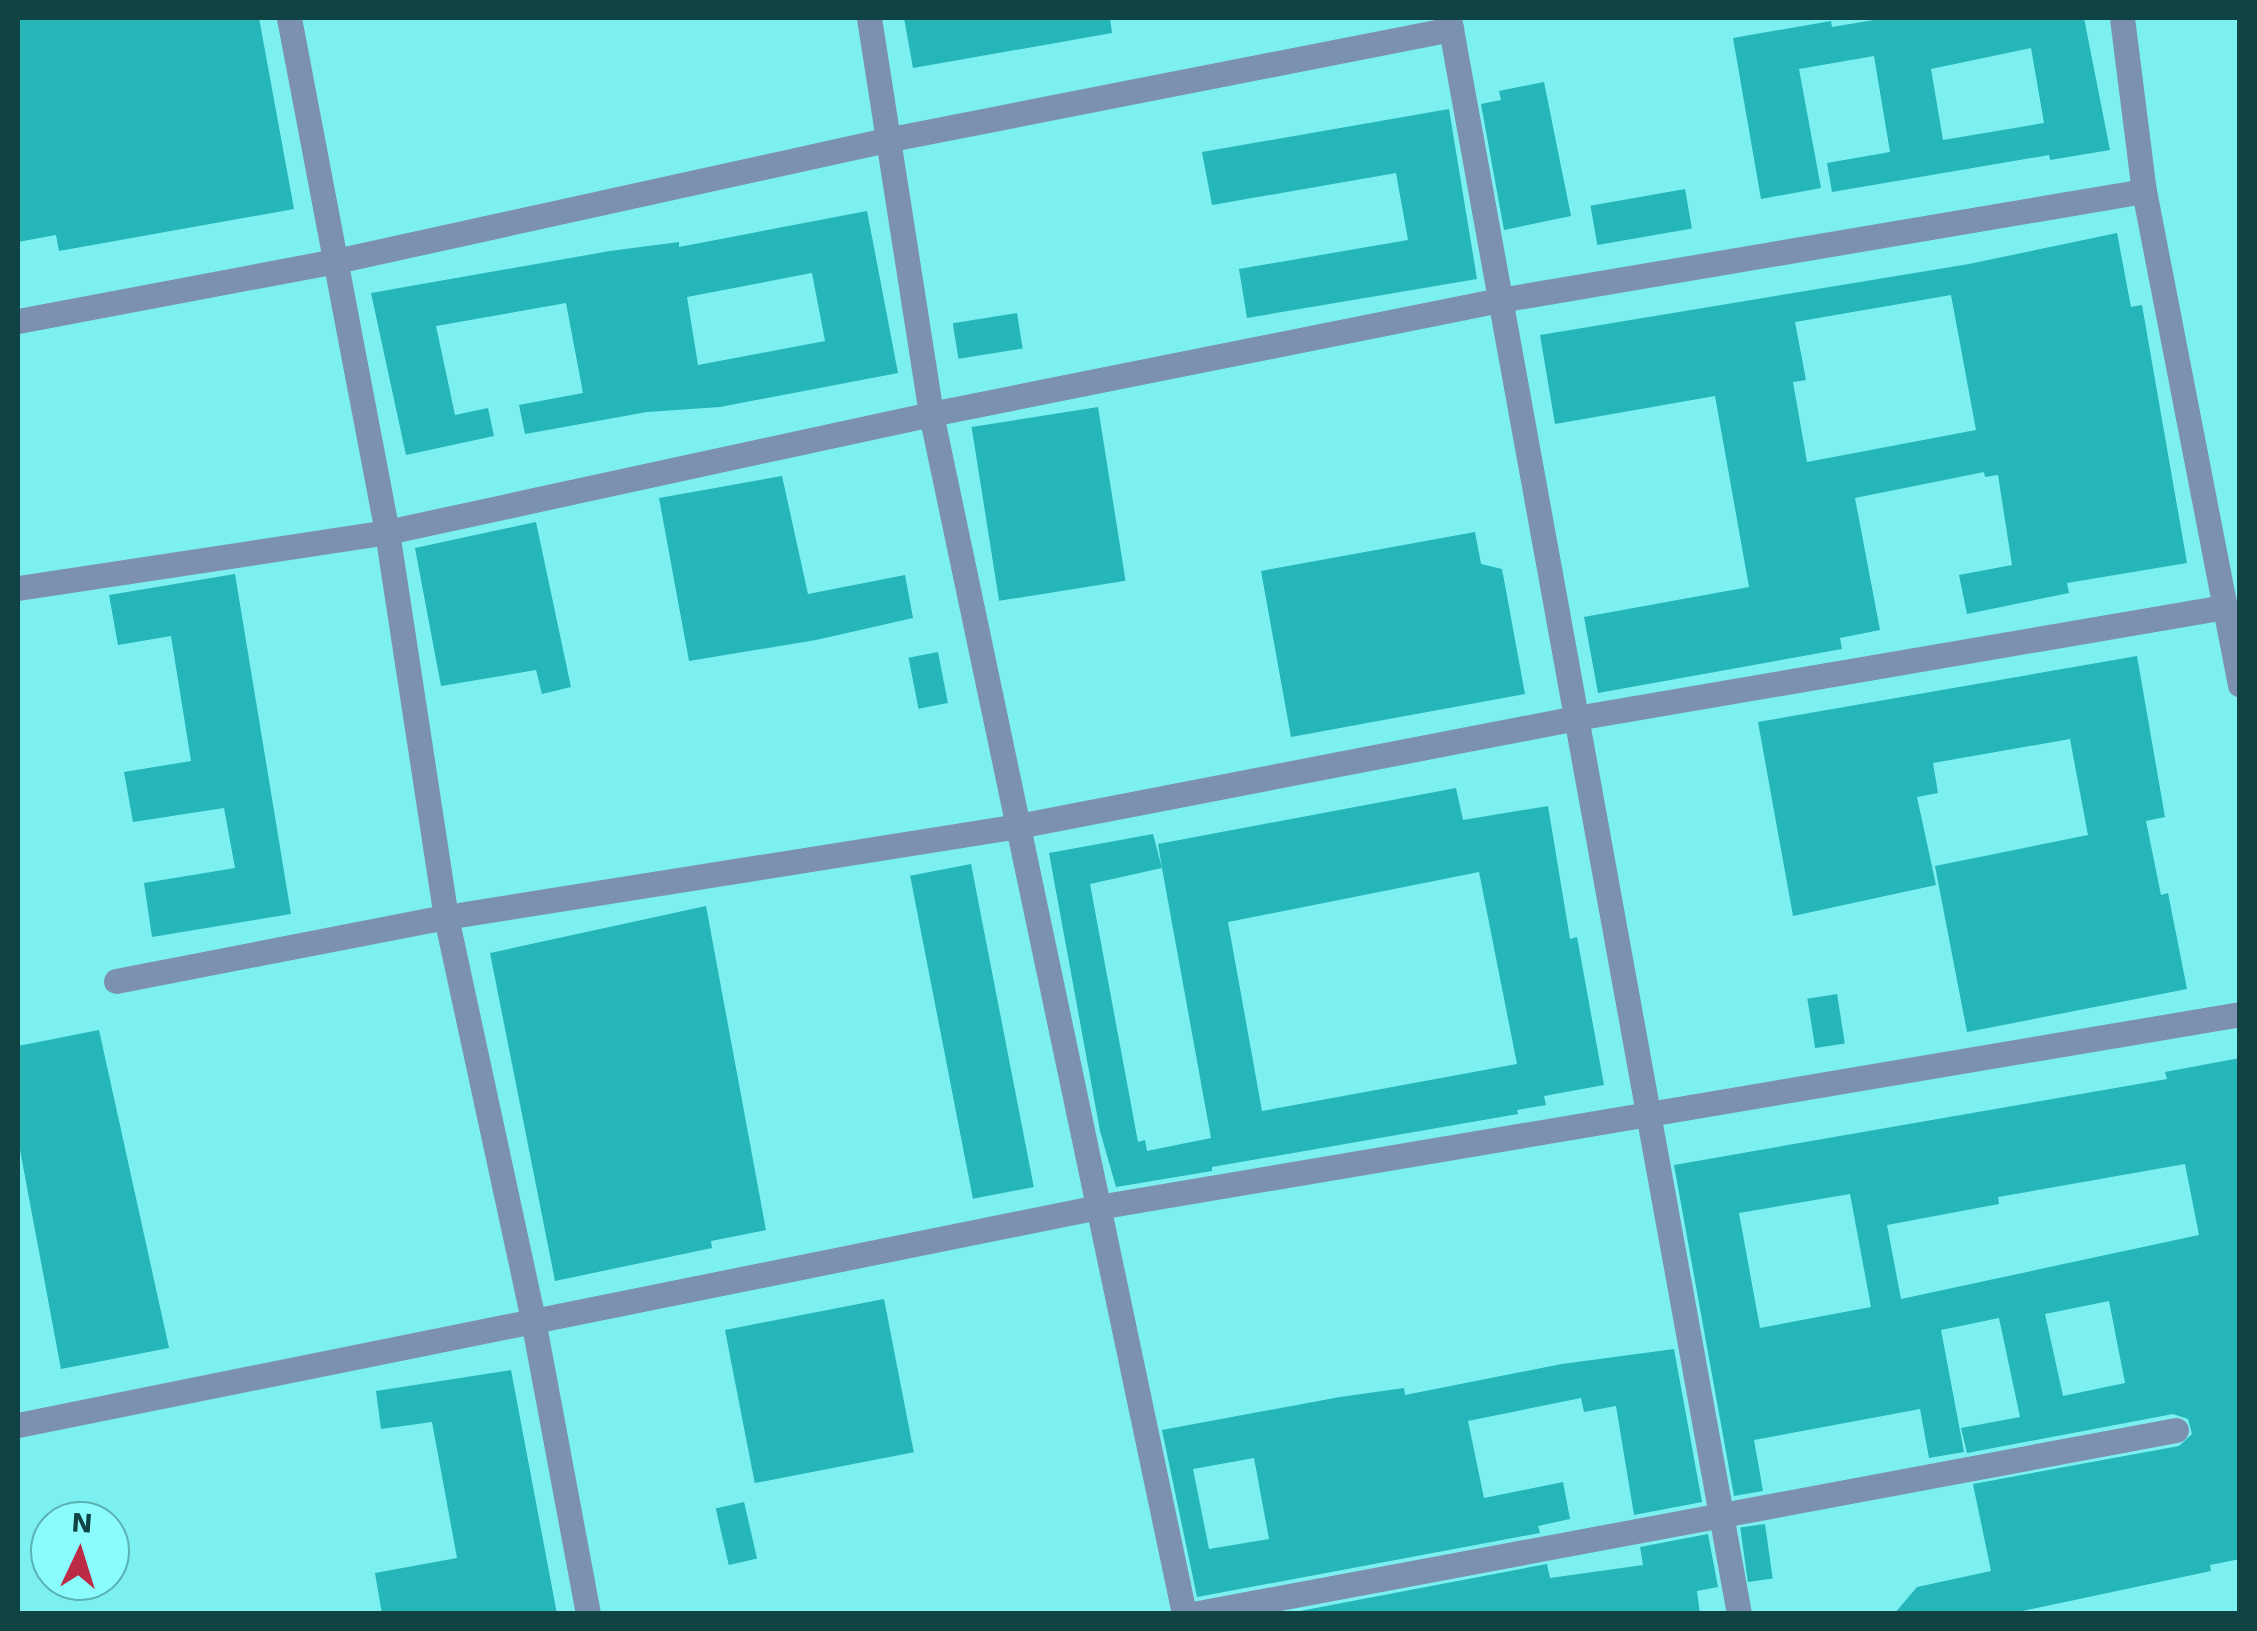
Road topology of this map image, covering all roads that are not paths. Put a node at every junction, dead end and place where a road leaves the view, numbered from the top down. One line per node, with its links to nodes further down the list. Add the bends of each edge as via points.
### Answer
1 (289, 18): 7 (street)
2 (869, 18): 5 (street)
3 (2122, 18): 6 (street)
4 (1450, 23): 5 (street); 8 (street)
5 (891, 139): 7 (street); 10 (street)
6 (2144, 191): 8 (street); 13 (street)
7 (336, 261): 9 (street); 11 (street)
8 (1500, 300): 10 (street); 15 (street)
9 (18, 321)
10 (931, 414): 11 (street); 16 (street)
11 (386, 532): 12 (street); 17 (street)
12 (18, 588)
13 (2224, 607): 14 (street); 15 (street)
14 (2240, 685)
15 (1576, 718): 16 (street); 20 (street)
16 (1018, 826): 17 (street); 21 (street)
17 (446, 916): 18 (street); 22 (street)
18 (116, 981)
19 (2240, 1014): 20 (street)
20 (1648, 1116): 21 (street); 25 (street)
21 (1098, 1207): 22 (street); 27 (street)
22 (533, 1320): 23 (street); 26 (street)
23 (18, 1425)
24 (2176, 1430): 25 (street)
25 (1721, 1518): 28 (street); 29 (street)
26 (588, 1614)
27 (1184, 1614)
28 (1193, 1614)
29 (1739, 1614)

